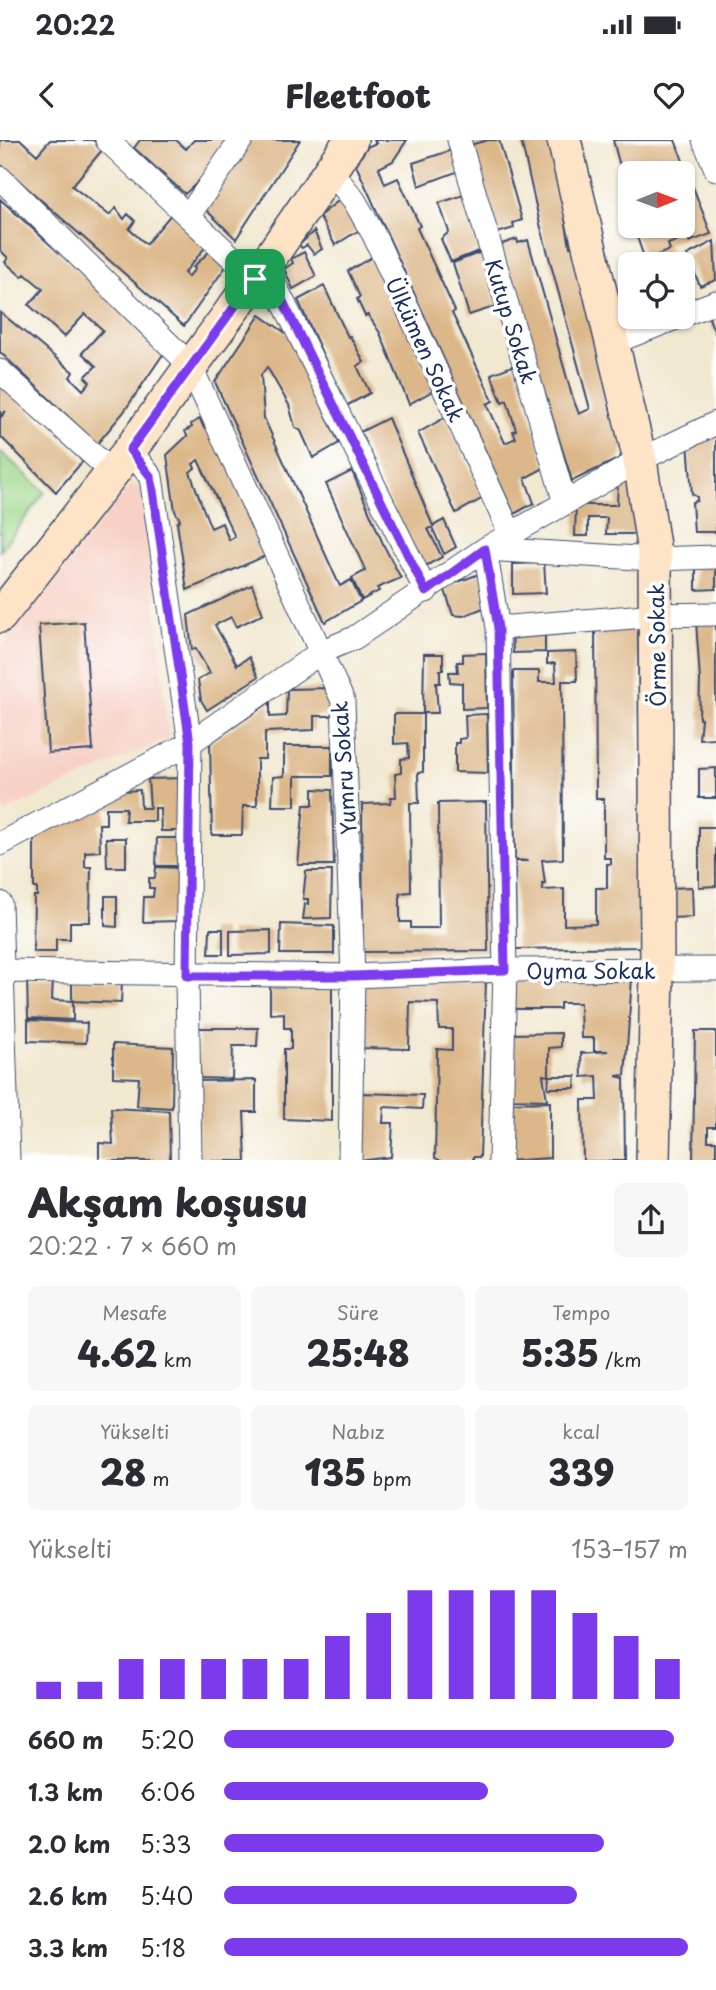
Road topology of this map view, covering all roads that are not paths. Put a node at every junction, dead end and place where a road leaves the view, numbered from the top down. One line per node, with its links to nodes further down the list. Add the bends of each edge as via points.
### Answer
1 (241, 140): 8 (street)
2 (351, 140): 6 (main road)
3 (459, 140): 19 (street, Kutup Sokak)
4 (564, 140): 13 (main road, Örme Sokak)
5 (117, 143): 8 (street)
6 (330, 170): 9 (main road); 20 (street, Ülkümen Sokak, via 374,236)
7 (0, 178): 14 (street)
8 (189, 215): 9 (street)
9 (260, 272): 14 (main road); 24 (street)
10 (716, 302): 11 (street)
11 (695, 310)
12 (647, 329): 13 (street)
13 (612, 343): 18 (main road, Örme Sokak)
14 (190, 365): 17 (main road); 29 (street, Yumru Sokak)
15 (0, 371): 17 (street)
16 (716, 423): 18 (street)
17 (121, 460): 27 (main road); 30 (street, via 151,477)
18 (640, 460): 19 (street); 23 (main road, Örme Sokak)
19 (565, 503): 20 (street)
20 (511, 535): 21 (street)
21 (485, 549): 23 (street); 24 (street); 28 (street)
22 (716, 557): 23 (street)
23 (654, 559): 26 (main road, Örme Sokak)
24 (426, 592): 29 (street, via 354,638)
25 (716, 614): 26 (street)
26 (657, 615): 28 (street); 35 (main road, Örme Sokak)
27 (0, 616)
28 (498, 628): 34 (street)
29 (321, 652): 30 (street); 38 (street, Yumru Sokak, via 344,701)
30 (190, 743): 31 (street); 37 (street)
31 (0, 844)
32 (0, 906): 36 (street)
33 (716, 969): 35 (street, Oyma Sokak)
34 (505, 970): 35 (street, Oyma Sokak); 38 (street, Oyma Sokak); 43 (street)
35 (657, 970): 44 (main road, Örme Sokak)
36 (4, 971): 37 (street, Oyma Sokak); 39 (street)
37 (187, 976): 38 (street, Oyma Sokak); 41 (street)
38 (353, 976): 42 (street, Yumru Sokak)
39 (2, 1050): 40 (street)
40 (8, 1160)
41 (190, 1160)
42 (350, 1160)
43 (500, 1160)
44 (653, 1160)

